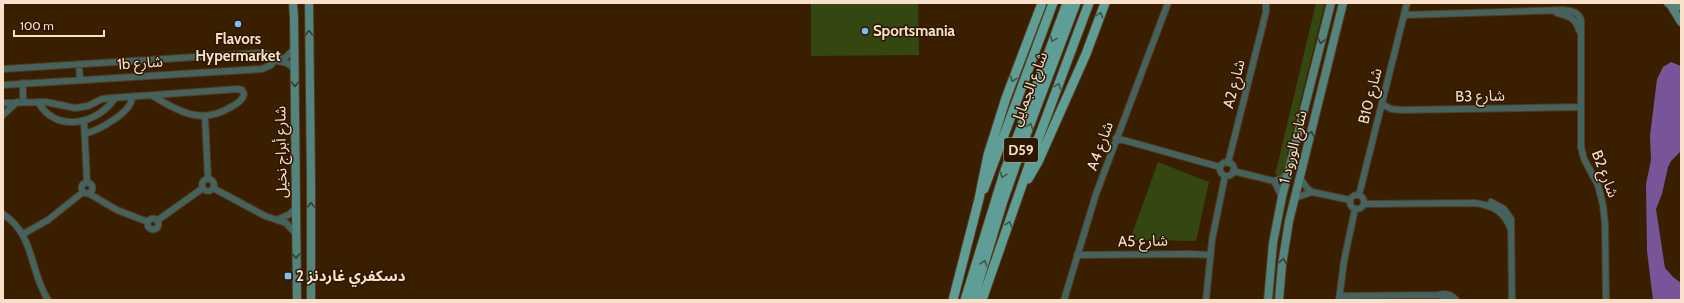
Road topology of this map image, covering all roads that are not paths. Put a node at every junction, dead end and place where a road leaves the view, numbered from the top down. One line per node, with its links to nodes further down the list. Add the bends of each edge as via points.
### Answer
1 (293, 3): 20 (street, شارع أبراج نخيل)
2 (309, 3): 74 (street, شارع أبراج نخيل, one-way to 2)
3 (1042, 3): 57 (main road, one-way to 57, via 1006,98 988,155)
4 (1053, 3): 57 (main road)
5 (1067, 3): 76 (main road, شارع الجمايل / D59, one-way to 76, via 1004,173)
6 (1076, 3): 77 (main road, شارع الجمايل / D59, one-way to 6, via 1003,201)
7 (1089, 3): 51 (main road, one-way to 7)
8 (1105, 3): 51 (main road, one-way to 8, via 1038,162 1086,54)
9 (1168, 3): 40 (street, A4 شارع)
10 (1266, 3): 17 (street)
11 (1270, 3): 17 (street)
12 (1331, 3): 44 (street, شارع الورود 1, one-way to 44)
13 (1343, 3): 46 (street, شارع الورود 1, one-way to 13)
14 (1407, 3): 18 (street, B10 شارع)
15 (1668, 4): 16 (street); 19 (street)
16 (1681, 6)
17 (1266, 12): 41 (street, A2 شارع)
18 (1404, 15): 34 (street, B10 شارع); 35 (street, B2 شارع, via 1568,10 1578,14 1581,20)
19 (1681, 22)
20 (294, 49): 21 (street, 1b شارع, via 285,58); 24 (street, شارع أبراج نخيل)
21 (274, 60): 22 (street, 1b شارع, via 268,54 260,52); 24 (street, via 284,62); 25 (street, 1b شارع, via 271,65 262,68)
22 (79, 64): 23 (street, 1b شارع); 25 (street)
23 (3, 69)
24 (295, 69): 60 (street, شارع أبراج نخيل, one-way to 60)
25 (80, 80): 26 (street, 1b شارع)
26 (23, 84): 27 (street, 1b شارع); 31 (street)
27 (3, 85)
28 (153, 96): 29 (street); 37 (street, via 172,108); 37 (street, via 238,89 244,92 244,96 236,104)
29 (132, 97): 30 (street); 39 (street, via 130,105 114,119)
30 (115, 98): 32 (street, via 102,99 88,106 75,108); 38 (street, via 102,112)
31 (20, 102): 32 (street); 33 (street); 36 (street)
32 (38, 102): 38 (street, via 47,113 59,119)
33 (3, 104)
34 (1382, 104): 35 (street, B3 شارع, via 1391,109 1402,110); 54 (street, B10 شارع)
35 (1581, 107): 86 (street, B2 شارع, via 1582,153 1598,185 1605,215)
36 (3, 115)
37 (205, 117): 47 (street)
38 (84, 121): 39 (street)
39 (85, 134): 53 (street, via 87,182 81,186)
40 (1116, 138): 42 (street); 68 (street, A4 شارع)
41 (1228, 162): 42 (street); 43 (street)
42 (1220, 167): 45 (street)
43 (1233, 171): 45 (street); 48 (street)
44 (1288, 173): 48 (street); 55 (street, شارع الورود 1)
45 (1225, 176): 69 (street)
46 (1300, 178): 52 (street); 56 (street, شارع الورود 1)
47 (208, 179): 49 (street, via 202,183); 50 (street, via 213,182)
48 (1274, 181): 55 (street)
49 (203, 188): 50 (street, via 207,191); 63 (street)
50 (213, 188): 64 (street)
51 (1021, 189): 78 (main road, one-way to 51)
52 (1312, 192): 56 (street); 58 (street)
53 (86, 193): 65 (street, via 117,210); 66 (street)
54 (1358, 195): 58 (street); 59 (street, via 1363,198)
55 (1282, 197): 81 (street, شارع الورود 1)
56 (1294, 198): 82 (street, شارع الورود 1, one-way to 56, via 1284,250)
57 (979, 199): 75 (main road)
58 (1350, 200): 61 (street, via 1351,206)
59 (1364, 204): 61 (street, via 1361,208); 85 (street, via 1493,202 1504,208 1511,218)
60 (296, 207): 64 (street, via 290,214); 67 (street, شارع أبراج نخيل)
61 (1355, 209): 71 (street, via 1344,261)
62 (3, 214): 66 (street)
63 (158, 220): 65 (street, via 152,218); 65 (street, via 159,226 154,229 150,228)
64 (277, 220): 67 (street, via 286,223)
65 (148, 222)
66 (23, 234): 72 (street, via 29,246 37,280)
67 (296, 234): 73 (street, شارع أبراج نخيل, one-way to 73)
68 (1077, 255): 69 (street, A5 شارع); 79 (street, A4 شارع)
69 (1210, 255): 80 (street)
70 (1438, 295): 71 (street); 83 (street); 84 (street, via 1450,295)
71 (1340, 298)
72 (48, 300)
73 (297, 300)
74 (311, 300)
75 (953, 300)
76 (965, 300)
77 (974, 300)
78 (982, 300)
79 (1064, 300)
80 (1206, 300)
81 (1268, 300)
82 (1279, 300)
83 (1448, 300)
84 (1456, 300)
85 (1512, 300)
86 (1606, 300)

